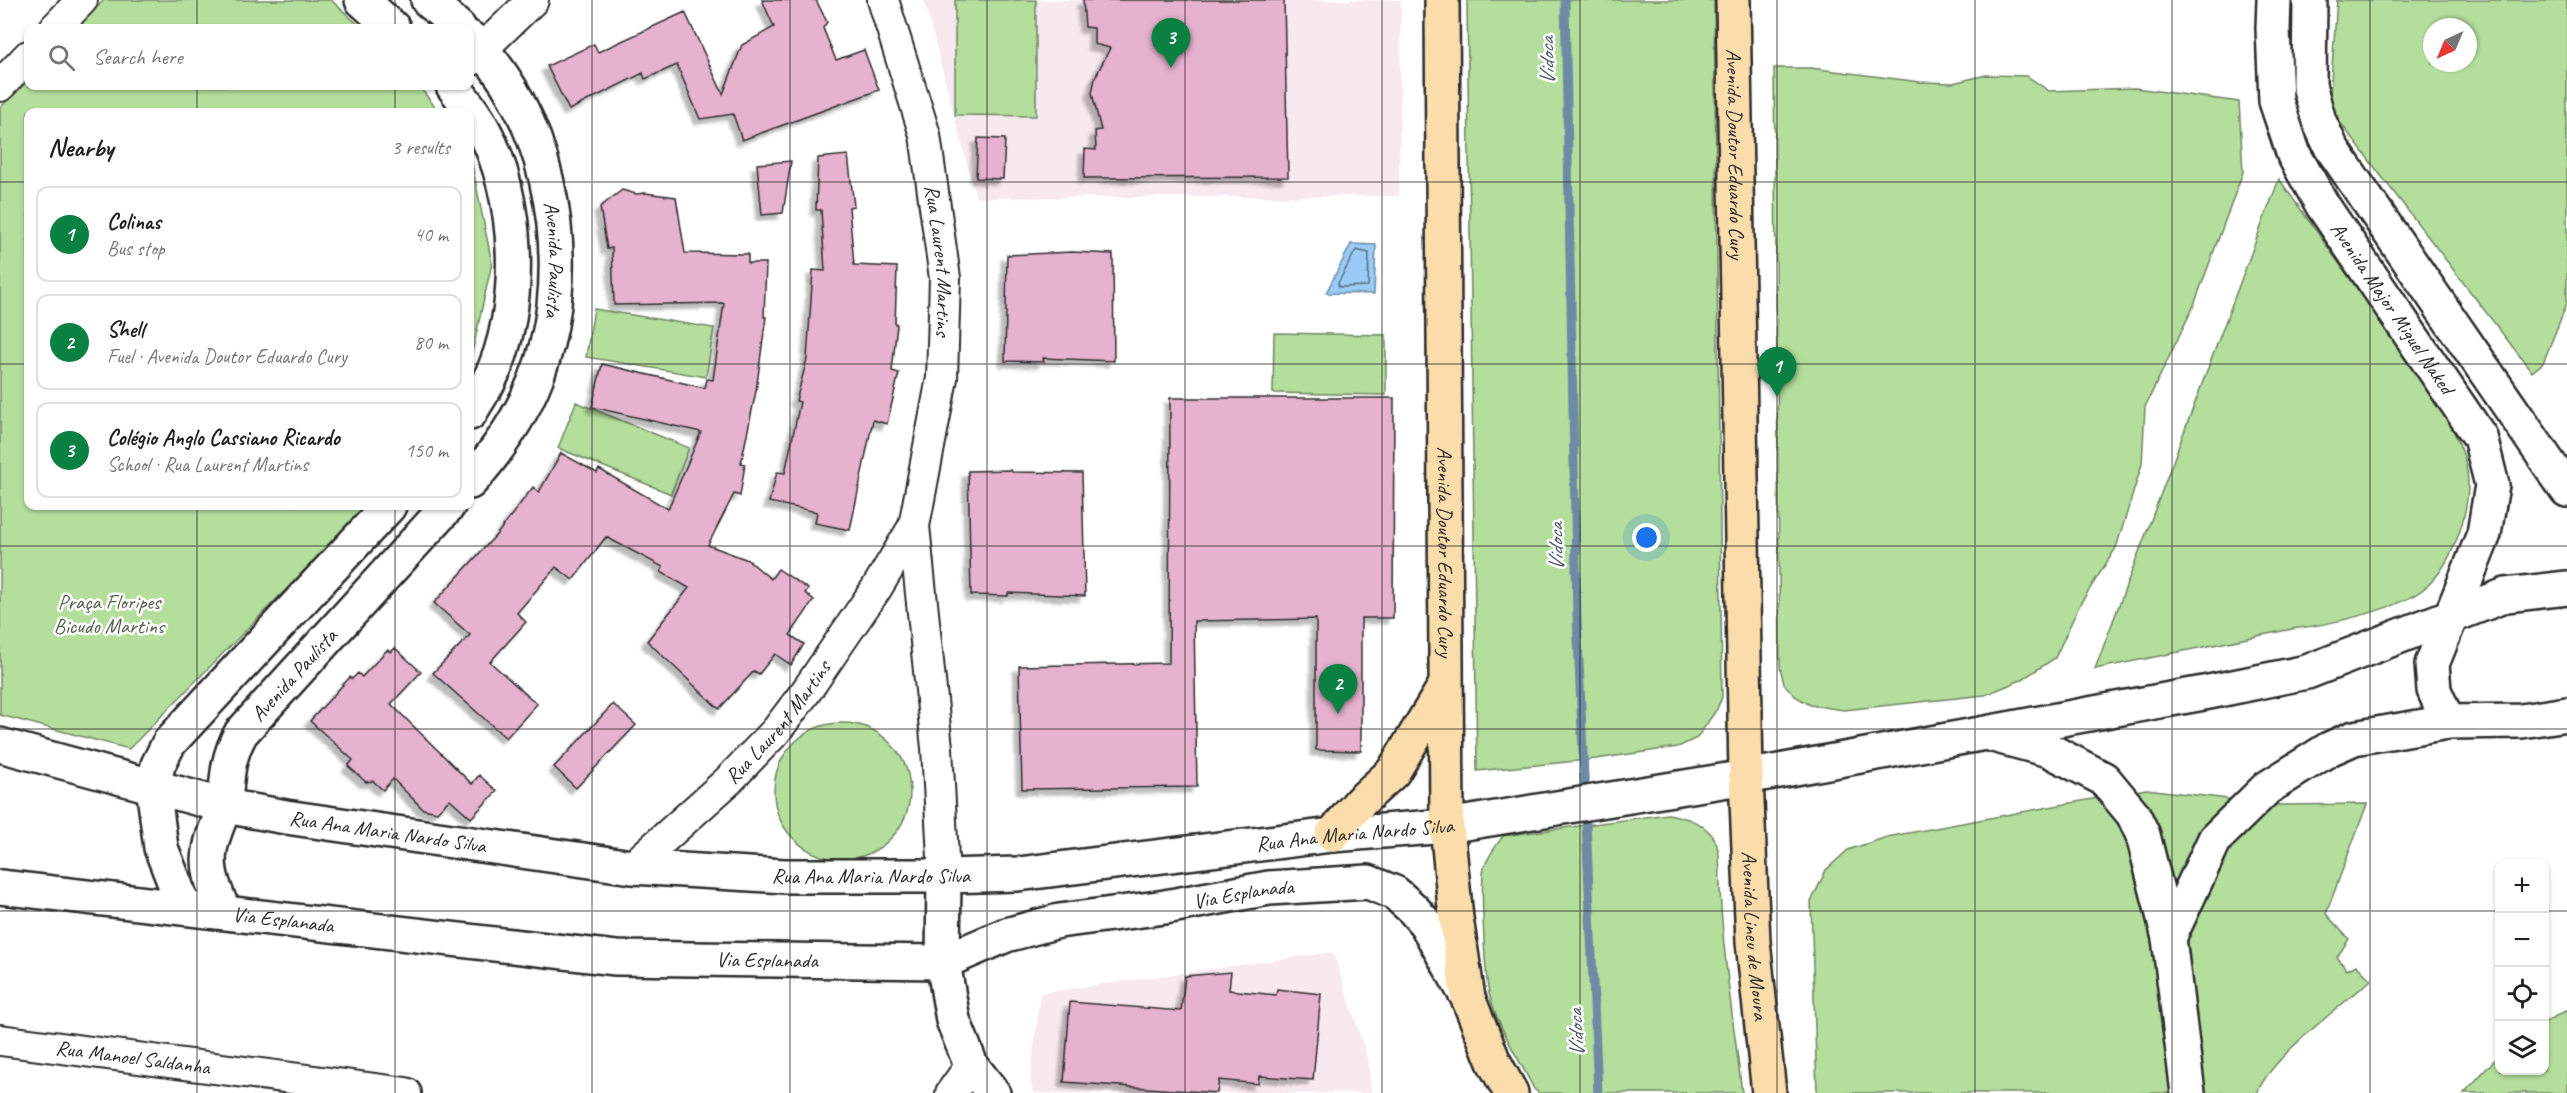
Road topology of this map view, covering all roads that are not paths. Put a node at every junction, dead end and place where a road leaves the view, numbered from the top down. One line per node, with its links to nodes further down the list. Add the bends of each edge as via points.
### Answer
1 (82, 0): 10 (street)
2 (362, 0): 11 (main road)
3 (429, 0): 12 (main road, Avenida Paulista)
4 (533, 0): 13 (street)
5 (883, 0): 25 (street, Rua Laurent Martins, via 926,135 945,278 942,378)
6 (1442, 0): 28 (main road, Avenida Doutor Eduardo Cury)
7 (1732, 0): 33 (main road, Avenida Doutor Eduardo Cury)
8 (2274, 0): 27 (main road, Avenida Major Miguel Naked, via 2276,101 2294,155 2323,206 2480,437 2492,485 2484,534)
9 (2310, 0): 22 (main road, Avenida Major Miguel Naked, via 2309,85 2331,147)
10 (59, 24)
11 (389, 24)
12 (451, 24)
13 (474, 41)
14 (474, 48): 21 (main road, Avenida Paulista, via 510,87 536,146 552,211 555,285 554,316 547,346 527,400 500,446)
15 (24, 60): 16 (street)
16 (0, 86)
17 (456, 90): 18 (main road, Avenida Paulista)
18 (469, 108)
19 (474, 115): 20 (main road, Avenida Paulista, via 492,147 501,175 512,239 511,294 503,342 489,380)
20 (474, 405)
21 (474, 477)
22 (2567, 490)
23 (385, 510): 34 (main road, via 169,743)
24 (444, 510): 35 (main road, Avenida Paulista, via 241,733 232,750)
25 (914, 526): 38 (street, Rua Laurent Martins, via 876,589 776,731 728,781); 39 (street, Rua Laurent Martins, via 937,748)
26 (2567, 588): 27 (main road, Rua Ana Maria Nardo Silva, via 2506,595)
27 (2451, 614): 30 (main road, Avenida Major Miguel Naked, via 2432,664 2433,690); 31 (main road, Rua Ana Maria Nardo Silva, via 2307,672)
28 (1446, 685): 36 (main road, Avenida Doutor Eduardo Cury); 37 (main road, via 1394,772 1360,802)
29 (2567, 714): 30 (main road, via 2521,721)
30 (2448, 722): 43 (main road, via 2354,738 2267,788 2215,839)
31 (1985, 733): 33 (main road, Rua Ana Maria Nardo Silva); 43 (main road, via 2049,750 2104,779 2133,814 2143,835)
32 (0, 745): 34 (main road, Rua Ana Maria Nardo Silva)
33 (1746, 777): 36 (main road, Rua Ana Maria Nardo Silva); 52 (main road, Avenida Lineu de Moura, via 1753,942)
34 (153, 786): 35 (main road, Rua Ana Maria Nardo Silva); 41 (main road, via 161,848)
35 (225, 806): 38 (main road, Rua Ana Maria Nardo Silva); 42 (main road, Avenida Paulista, via 213,834 209,857 210,879)
36 (1447, 826): 37 (main road, Rua Ana Maria Nardo Silva); 45 (main road, Avenida Doutor Eduardo Cury)
37 (1332, 835): 39 (main road, Rua Ana Maria Nardo Silva, via 1018,874)
38 (632, 867): 39 (main road, Rua Ana Maria Nardo Silva, via 785,876)
39 (944, 876): 44 (main road)
40 (0, 887): 41 (main road, Via Esplanada)
41 (184, 908): 42 (main road, Via Esplanada)
42 (224, 912): 44 (main road, Via Esplanada, via 616,958)
43 (2169, 938): 53 (main road)
44 (942, 962): 45 (main road, Via Esplanada, via 1006,935 1059,921 1269,888 1368,882 1395,893 1426,924); 47 (main road, via 953,1020)
45 (1468, 998): 51 (main road, Avenida Doutor Eduardo Cury)
46 (0, 1040): 48 (street, Rua Manoel Saldanha)
47 (971, 1065): 49 (street); 50 (main road)
48 (390, 1092)
49 (951, 1093)
50 (993, 1093)
51 (1511, 1093)
52 (1769, 1093)
53 (2188, 1093)

